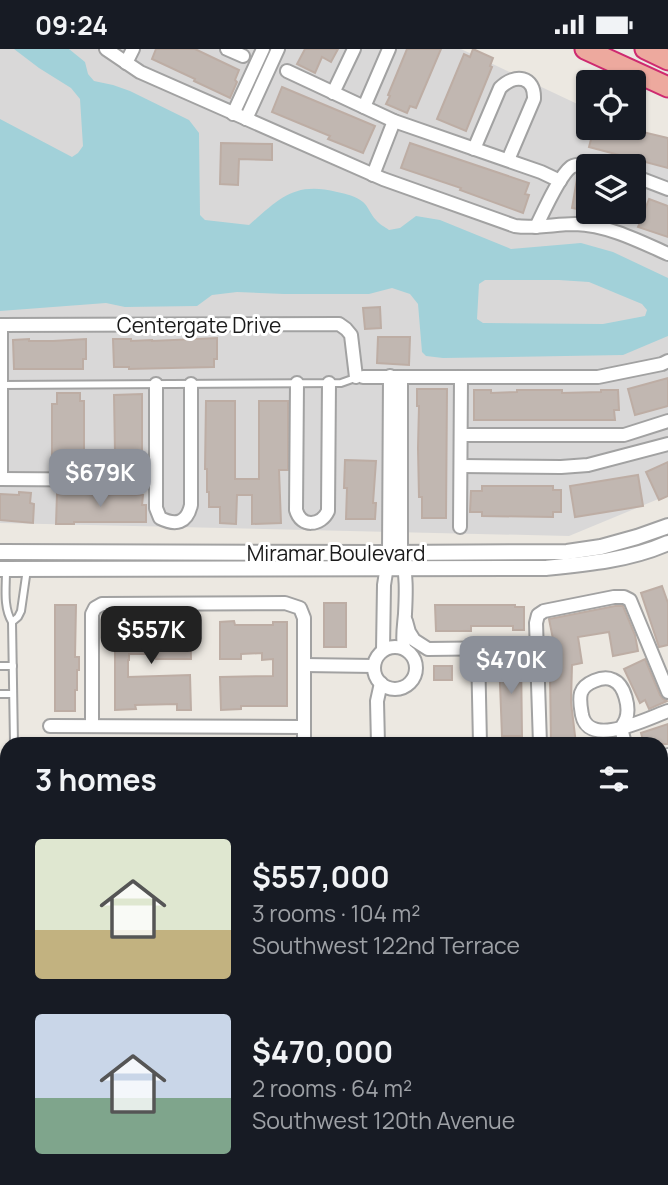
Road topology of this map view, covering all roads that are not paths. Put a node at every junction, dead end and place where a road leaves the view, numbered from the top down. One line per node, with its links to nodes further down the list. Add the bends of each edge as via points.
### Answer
1 (107, 49): 13 (street)
2 (133, 49): 13 (street)
3 (227, 49): 10 (street)
4 (263, 49): 12 (street)
5 (278, 49): 14 (street)
6 (354, 49): 17 (street)
7 (389, 49): 18 (street)
8 (585, 49): 16 (highway)
9 (645, 49): 11 (highway)
10 (243, 56): 12 (lane)
11 (668, 60)
12 (257, 62): 19 (street)
13 (126, 63): 19 (street)
14 (271, 63): 15 (lane); 19 (street)
15 (287, 71): 17 (street)
16 (668, 87)
17 (333, 93): 18 (street)
18 (364, 107): 20 (street)
19 (239, 117): 24 (street)
20 (394, 121): 21 (street); 24 (street)
21 (474, 149): 22 (street); 22 (street, via 500,87 515,78 523,80 535,91 534,99)
22 (508, 160): 25 (street)
23 (576, 165): 25 (street)
24 (373, 175): 28 (street, via 515,226)
25 (560, 181): 28 (street)
26 (646, 181): 27 (street)
27 (668, 189)
28 (536, 227): 29 (street, via 592,227)
29 (668, 254)
30 (0, 325): 33 (street, Centergate Drive, via 339,324 351,335); 39 (street, Centergate Drive)
31 (668, 361): 34 (street, via 598,377)
32 (395, 376): 33 (street); 34 (street); 53 (street)
33 (360, 377): 36 (lane)
34 (461, 377): 42 (street)
35 (297, 383): 36 (lane); 36 (street, via 296,510 310,523 326,517 328,511); 38 (lane)
36 (329, 383)
37 (156, 384): 38 (lane); 39 (lane); 47 (street)
38 (191, 384): 47 (street, via 191,505 181,521 174,524 160,518)
39 (1, 385): 46 (street, Centergate Drive)
40 (668, 421): 41 (street)
41 (636, 431): 42 (street, via 624,435); 44 (street)
42 (461, 435): 45 (street)
43 (668, 444): 44 (street)
44 (642, 452): 45 (street, via 588,465)
45 (461, 466): 48 (street)
46 (0, 479): 47 (street, Centergate Drive)
47 (156, 480)
48 (460, 527)
49 (663, 528): 50 (street); 53 (street, Miramar Boulevard, via 567,552)
50 (667, 548): 56 (street, Miramar Boulevard, via 545,568)
51 (0, 552): 52 (street, Miramar Boulevard)
52 (20, 552): 53 (street, Miramar Boulevard); 55 (lane)
53 (395, 553): 54 (street); 56 (street)
54 (387, 568): 55 (street, Miramar Boulevard); 56 (street, Miramar Boulevard); 63 (street)
55 (13, 569): 58 (lane, via 6,606); 58 (lane, via 24,581 21,611)
56 (405, 569): 57 (street)
57 (405, 614): 59 (street); 61 (street, via 414,640)
58 (12, 622): 67 (lane)
59 (404, 648): 63 (street); 64 (street)
60 (520, 648): 62 (street)
61 (428, 649): 62 (street); 64 (street)
62 (478, 649): 81 (street)
63 (383, 650): 68 (street)
64 (414, 657): 69 (street, via 415,676 406,686 393,689)
65 (304, 665): 68 (street); 75 (street, via 300,608 285,604 102,604 92,614); 76 (street)
66 (0, 666): 67 (lane)
67 (13, 666): 72 (lane)
68 (374, 666): 69 (street)
69 (380, 683): 80 (street)
70 (668, 692): 82 (street, via 630,600 624,597 544,611 536,623)
71 (0, 694): 72 (lane)
72 (13, 694): 78 (lane)
73 (668, 711): 77 (street)
74 (50, 726): 75 (street)
75 (92, 726): 76 (street)
76 (304, 727): 79 (street)
77 (621, 728): 77 (street, via 628,706 619,685 609,679 587,684 580,698 587,726 598,732); 83 (street)
78 (14, 737)
79 (303, 737)
80 (378, 737)
81 (480, 737)
82 (540, 737)
83 (623, 737)

